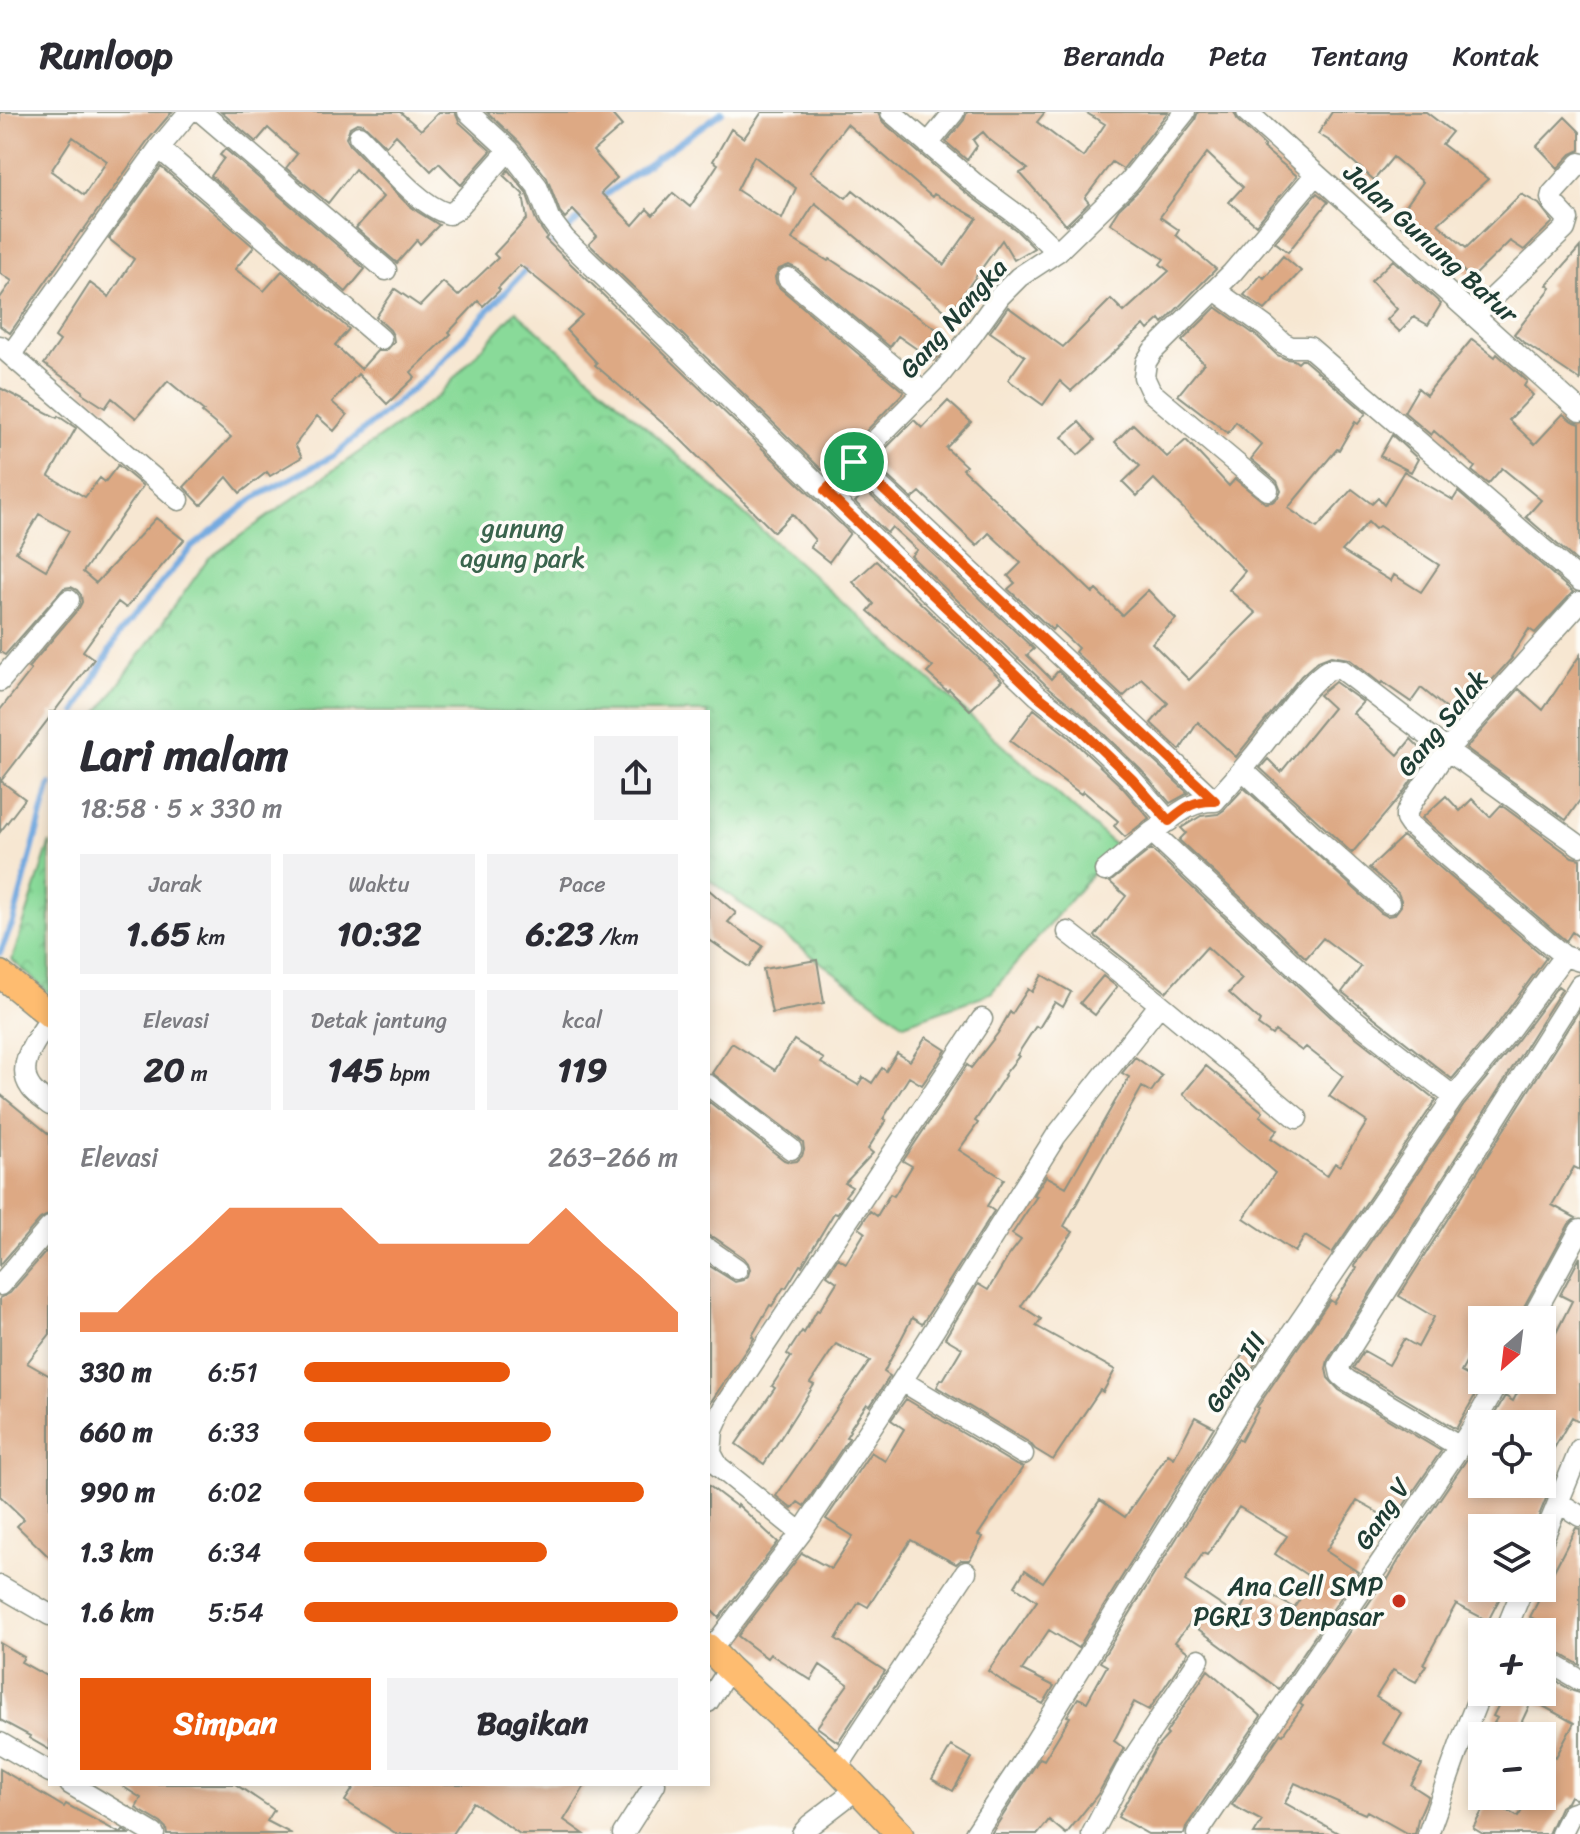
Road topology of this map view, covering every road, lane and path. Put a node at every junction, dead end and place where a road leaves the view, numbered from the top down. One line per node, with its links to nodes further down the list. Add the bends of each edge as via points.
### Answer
1 (189, 112): 10 (street)
2 (201, 112): 15 (street)
3 (468, 112): 11 (street)
4 (891, 112): 9 (street)
5 (954, 112): 9 (street)
6 (1185, 112): 14 (street, Gang Nangka, via 1129,182)
7 (1247, 112): 13 (street, Jalan Gunung Batur)
8 (359, 136): 11 (street, via 421,200 449,214)
9 (928, 144): 14 (street)
10 (159, 148): 19 (street); 20 (street)
11 (509, 150): 25 (street, via 537,186 549,218 565,239)
12 (1580, 163): 18 (street, via 1551,198 1568,219 1565,229)
13 (1316, 174): 17 (street); 18 (street, Jalan Gunung Batur)
14 (1057, 252): 21 (street, Gang Nangka, via 1000,296)
15 (386, 270)
16 (788, 278): 21 (street)
17 (1215, 290): 24 (street, via 1153,351 1144,377 1151,392); 27 (street, via 1283,343 1309,347)
18 (1474, 316): 22 (street, Jalan Gunung Batur)
19 (381, 339)
20 (6, 350): 26 (street)
21 (924, 392): 23 (street, Gang Nangka)
22 (1580, 411)
23 (854, 462): 25 (street, Gang Nangka); 33 (street)
24 (1268, 490)
25 (825, 491): 34 (street, via 1132,779)
26 (179, 500)
27 (1580, 581)
28 (69, 600): 30 (street)
29 (1580, 602): 31 (street, Gang Salak)
30 (3, 673)
31 (1447, 750): 32 (street, via 1342,670 1332,668 1296,702); 35 (street); 39 (street, Gang Salak, via 1406,819)
32 (1243, 770): 33 (street); 37 (street)
33 (1215, 801): 34 (street, via 1191,804)
34 (1160, 827): 36 (street); 47 (street, via 1341,1009)
35 (1580, 846)
36 (1105, 871)
37 (1389, 903)
38 (1068, 932): 42 (street)
39 (1572, 958): 47 (street, Gang III)
40 (1, 974): 43 (main road)
41 (1580, 985): 59 (street, via 1339,1366 1347,1380)
42 (1160, 1004): 49 (street); 57 (street, via 1056,1136)
43 (48, 1015)
44 (982, 1019): 65 (street, via 713,1430 711,1453 718,1466)
45 (48, 1020): 48 (street, via 28,1053 25,1072 30,1087)
46 (710, 1087): 50 (street)
47 (1454, 1097): 86 (street, Gang III, via 1249,1396)
48 (48, 1103)
49 (1297, 1118)
50 (791, 1149)
51 (48, 1229): 55 (street)
52 (1580, 1230): 56 (street)
53 (710, 1250): 54 (street)
54 (737, 1269)
55 (0, 1285)
56 (1539, 1306)
57 (902, 1381): 61 (street); 65 (street)
58 (1491, 1394): 59 (street, Gang V)
59 (1460, 1447): 88 (street, Gang V)
60 (1580, 1449): 62 (street)
61 (1023, 1454)
62 (1558, 1502): 63 (street); 64 (street)
63 (1553, 1514)
64 (1580, 1516)
65 (801, 1533): 69 (street)
66 (966, 1572): 76 (street)
67 (0, 1586): 68 (street)
68 (48, 1614)
69 (716, 1655): 73 (street); 76 (main road)
70 (1199, 1659): 87 (street, via 1126,1769)
71 (1556, 1666): 72 (street)
72 (1580, 1680)
73 (710, 1690)
74 (1475, 1706): 89 (street)
75 (0, 1743): 77 (street)
76 (837, 1768): 80 (main road)
77 (48, 1771)
78 (73, 1786): 82 (street)
79 (654, 1786): 83 (street)
80 (857, 1789): 84 (street); 85 (main road)
81 (1580, 1811): 90 (street, via 1571,1814)
82 (154, 1834)
83 (623, 1834)
84 (802, 1834)
85 (900, 1834)
86 (975, 1834)
87 (1092, 1834)
88 (1197, 1834)
89 (1428, 1834)
90 (1561, 1834)

